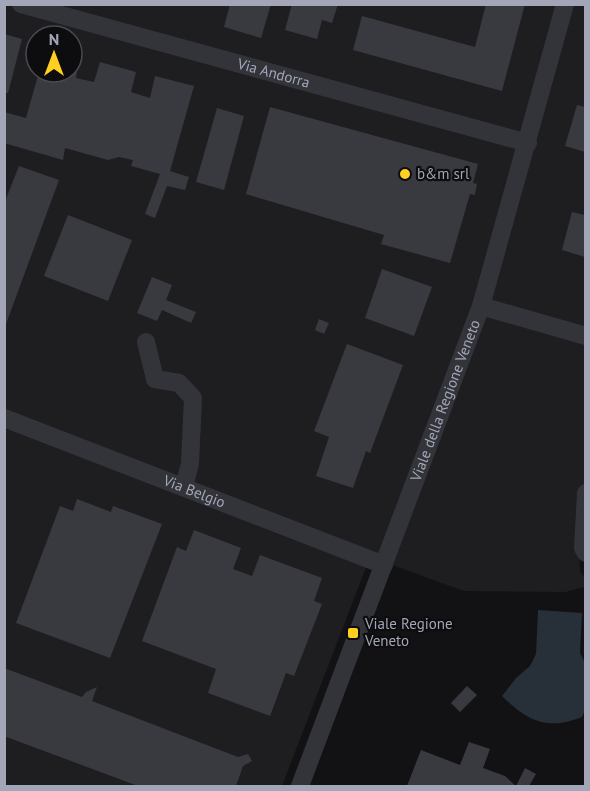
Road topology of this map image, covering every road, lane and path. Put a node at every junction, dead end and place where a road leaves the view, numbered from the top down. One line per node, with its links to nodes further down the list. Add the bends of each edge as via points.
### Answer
1 (21, 4): 3 (street, Via Andorra)
2 (566, 4): 3 (street, Viale della Regione Veneto)
3 (528, 143): 4 (street, Viale della Regione Veneto)
4 (481, 306): 5 (street); 11 (street, Viale della Regione Veneto)
5 (585, 336)
6 (146, 342): 8 (street, via 156,379 179,383 193,398 190,464)
7 (4, 418): 8 (street, Via Belgio)
8 (184, 486): 11 (street, Via Belgio)
9 (585, 493): 10 (street)
10 (585, 553)
11 (384, 565): 12 (street, Viale della Regione Veneto)
12 (300, 786)

